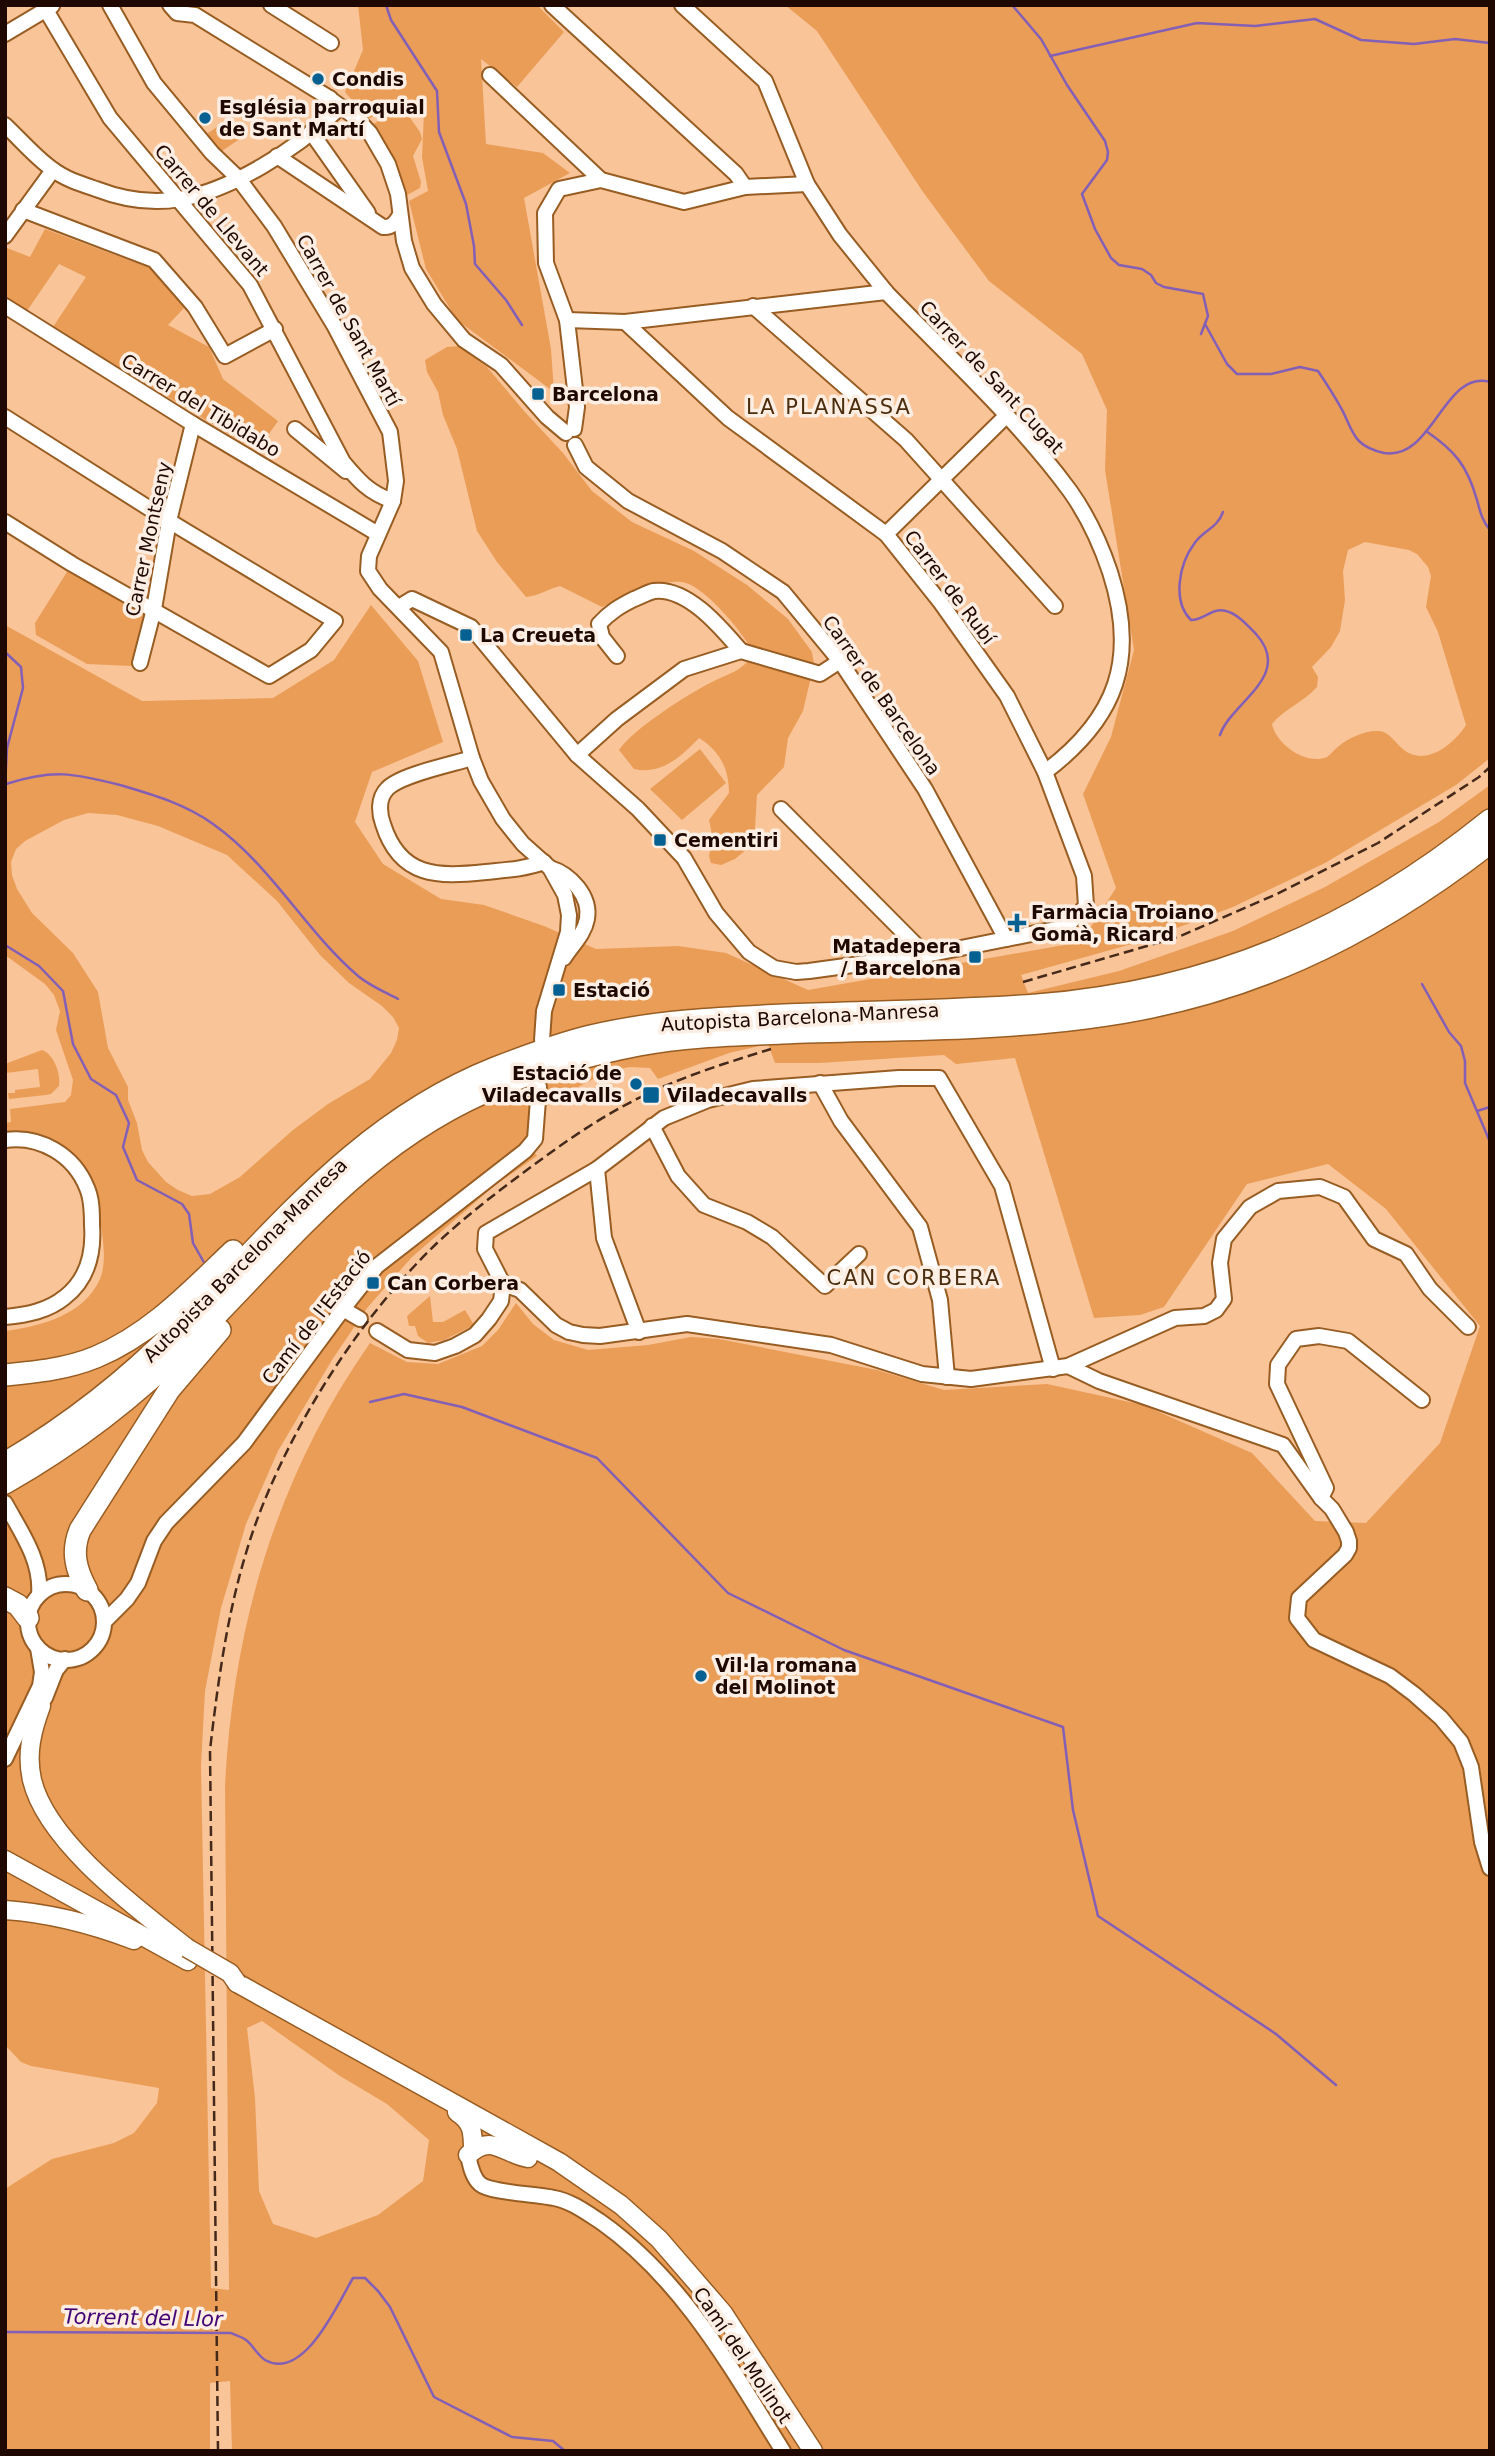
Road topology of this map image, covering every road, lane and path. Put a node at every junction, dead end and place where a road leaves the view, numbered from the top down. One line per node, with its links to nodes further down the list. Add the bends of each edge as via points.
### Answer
1 (110, 5): 17 (street, Carrer de Sant Martí, via 155,83)
2 (170, 5): 7 (street, Carrer de Barcelona, via 177,13)
3 (271, 5): 9 (street)
4 (552, 5): 20 (street)
5 (682, 5): 19 (street, Carrer de Sant Cugat, via 765,81)
6 (47, 7): 8 (street); 16 (street, Carrer de Llevant, via 110,118)
7 (189, 10): 11 (street, Carrer de Barcelona, via 330,98)
8 (5, 34)
9 (331, 43)
10 (490, 75): 18 (street)
11 (340, 111): 13 (street); 24 (street, Carrer de Barcelona, via 370,133 388,164)
12 (5, 125): 15 (street)
13 (310, 132): 14 (street); 25 (street)
14 (280, 154): 17 (street); 25 (street)
15 (52, 170): 21 (street, via 124,199); 23 (street)
16 (159, 177): 21 (street); 22 (street, Carrer de Llevant)
17 (238, 178): 22 (street); 41 (street, Carrer de Sant Martí, via 274,226 334,325 390,432 396,481)
18 (601, 180): 20 (street, via 684,202); 31 (street, via 559,189 545,213 546,263)
19 (807, 184): 20 (street); 28 (street, Carrer de Sant Cugat)
20 (745, 187)
21 (143, 200): 22 (street)
22 (179, 200): 33 (street, Carrer de Llevant, via 250,285)
23 (23, 210): 26 (street); 33 (street, via 154,260 195,307 225,356)
24 (400, 215): 25 (street, via 395,224); 27 (street, Carrer de Barcelona)
25 (381, 225): 27 (street)
26 (5, 236)
27 (404, 241): 38 (street, Carrer de Barcelona, via 412,268 456,331 500,365 547,417)
28 (886, 292): 30 (street); 34 (street, Carrer de Sant Cugat)
29 (5, 306): 36 (street, Carrer del Tibidabo)
30 (753, 306): 32 (street); 40 (street, via 906,440)
31 (567, 320): 32 (street); 38 (street, via 577,407)
32 (625, 322): 45 (street, Carrer de Rubí, via 728,418)
33 (275, 329): 39 (street, Carrer de Llevant)
34 (1006, 416): 40 (street); 55 (street, Carrer de Sant Cugat, via 1071,493 1102,550 1124,638 1117,680 1100,718)
35 (5, 417): 42 (street)
36 (193, 424): 42 (street, Carrer Montseny); 44 (street, Carrer del Tibidabo)
37 (295, 429): 39 (street, via 345,472)
38 (571, 436): 51 (street, Carrer de Barcelona, via 586,467 628,501 722,551 783,592)
39 (351, 471): 41 (street, Carrer de Llevant, via 363,486)
40 (941, 480): 45 (street); 46 (street)
41 (393, 501): 44 (street, Carrer de Sant Martí)
42 (169, 521): 48 (street, Carrer Montseny); 48 (street, via 335,621 311,650 269,676)
43 (5, 522): 48 (street)
44 (378, 534): 47 (street, Carrer de Sant Martí, via 368,571)
45 (886, 534): 55 (street, Carrer de Rubí, via 1007,696)
46 (1055, 606)
47 (399, 607): 53 (street, via 412,599 471,627); 54 (street, via 441,652)
48 (154, 609): 52 (street, Carrer Montseny)
49 (741, 651): 50 (street, via 688,600 671,592 653,591 611,610 599,624 602,637); 51 (street, via 820,674); 53 (street, via 684,669)
50 (617, 656)
51 (839, 661): 60 (street, Carrer de Barcelona, via 925,789)
52 (140, 663)
53 (577, 755): 61 (street, via 684,858 723,921 764,964 796,972)
54 (472, 758): 59 (street, via 503,819); 59 (street, via 402,779 386,789 380,816 389,844 410,865 433,874)
55 (1045, 772): 60 (street, Carrer de Rubí, via 1083,876 1086,906 1066,927)
56 (781, 809): 61 (street)
57 (1490, 820): 67 (highway, Autopista Barcelona-Manresa, via 1418,875 1358,911 1280,948 1209,974 1139,991 1046,1004 697,1020 590,1037 489,1071)
58 (1490, 843): 63 (highway, Autopista Barcelona-Manresa, via 1407,904 1346,939 1250,979 1183,1000 1114,1014 1028,1023 699,1038 642,1044)
59 (547, 865): 62 (street, via 565,895 569,915 544,1011)
60 (1006, 939): 61 (street)
61 (926, 955)
62 (542, 1040)
63 (577, 1060): 84 (highway, Autopista Barcelona-Manresa, via 496,1087 390,1148 326,1201 145,1383 76,1439); 90 (highway, via 496,1095 420,1139 370,1176 295,1248 169,1390 102,1493 75,1544 77,1567)
64 (820, 1083): 66 (street, via 728,1094); 79 (street, via 939,1078 1002,1186); 81 (street, via 841,1121 920,1227 940,1300)
65 (539, 1087): 72 (street, Camí de l'Estació, via 534,1139 525,1151 377,1266)
66 (658, 1122): 69 (street); 70 (street, via 678,1176 704,1205 772,1237 825,1286)
67 (379, 1133): 80 (highway, via 308,1182 166,1315 137,1336 74,1364); 83 (highway, Autopista Barcelona-Manresa, via 313,1188 134,1370 66,1424)
68 (5, 1140): 73 (street, via 41,1143 66,1158 88,1188 93,1236 88,1266 65,1297 40,1311)
69 (597, 1169): 71 (street, via 486,1233 485,1250); 77 (street, via 604,1238)
70 (859, 1254)
71 (503, 1284): 76 (street, via 501,1301 489,1319 475,1335 455,1346 435,1353 408,1350); 77 (street, via 520,1290 569,1332 600,1336)
72 (343, 1309): 74 (street); 89 (street, Camí de l'Estació, via 244,1443 159,1531)
73 (5, 1317)
74 (360, 1319)
75 (1468, 1327): 78 (street, via 1430,1289 1406,1254 1374,1239 1344,1197 1320,1187 1278,1191 1250,1207 1224,1239 1220,1263 1224,1299 1216,1310 1204,1317 1175,1318)
76 (377, 1331)
77 (639, 1332): 81 (street, via 687,1324 831,1345 922,1374)
78 (1068, 1366): 79 (street); 85 (street, via 1283,1445)
79 (1053, 1369): 81 (street, via 971,1379)
80 (5, 1375)
81 (947, 1377)
82 (1422, 1400): 85 (street, via 1348,1341 1319,1336 1296,1339 1278,1365 1278,1384 1326,1488)
83 (5, 1463)
84 (5, 1483)
85 (1321, 1498): 101 (street, via 1346,1532 1349,1548 1299,1598 1297,1618 1314,1640 1406,1688 1461,1742 1471,1767)
86 (5, 1503): 87 (street)
87 (30, 1549): 88 (street); 91 (street)
88 (64, 1584): 90 (street); 91 (street)
89 (133, 1591): 90 (street, via 115,1603); 94 (street)
90 (91, 1593): 94 (street)
91 (39, 1595): 93 (street)
92 (5, 1598): 93 (highway)
93 (28, 1618): 95 (street)
94 (103, 1622): 96 (street, via 92,1648 80,1657)
95 (38, 1648): 96 (street); 98 (street, via 40,1686)
96 (65, 1659): 97 (street, via 55,1670)
97 (41, 1706): 98 (street); 103 (main road, via 30,1742 30,1760 31,1778 45,1810 66,1839)
98 (17, 1739): 99 (street)
99 (5, 1759)
100 (5, 1860): 103 (main road)
101 (1490, 1868)
102 (5, 1910): 103 (main road, via 91,1925)
103 (183, 1954): 104 (main road, via 224,1982 237,1983)
104 (262, 1996): 105 (main road); 106 (main road, via 267,2008)
105 (410, 2080): 107 (main road, via 464,2116); 112 (main road, via 559,2162 621,2205 659,2239 723,2314)
106 (451, 2115): 107 (main road); 108 (main road)
107 (471, 2126): 108 (main road); 109 (main road)
108 (470, 2153): 109 (main road, via 491,2144); 110 (street, Camí del Molinot, via 471,2169 480,2184 558,2198 575,2206 656,2268 719,2348)
109 (528, 2158): 111 (main road, via 600,2202 660,2252 724,2328)
110 (783, 2451)
111 (803, 2451)
112 (813, 2451)

